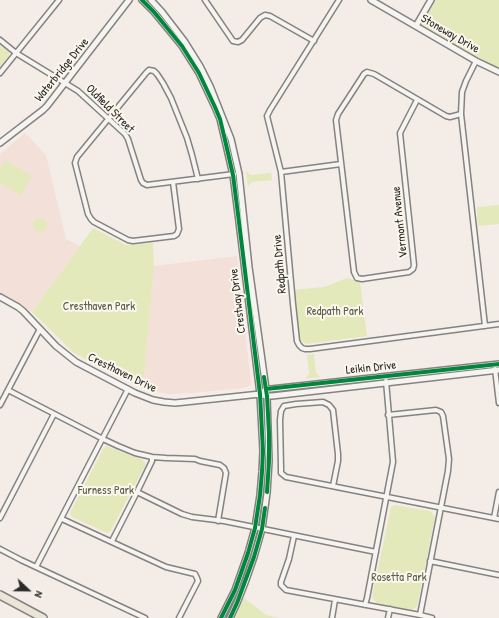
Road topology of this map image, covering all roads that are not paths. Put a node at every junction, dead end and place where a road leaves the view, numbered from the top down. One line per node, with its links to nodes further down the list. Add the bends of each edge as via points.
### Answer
1 (59, 0): 12 (street)
2 (129, 0): 16 (street, Waterbridge Drive)
3 (142, 0): 24 (street, Crestway Drive, via 182,46 199,73 220,118)
4 (151, 0): 23 (street, Crestway Drive, via 185,42 200,66 231,139)
5 (205, 0): 11 (street, via 233,41 242,40 264,15)
6 (339, 0): 11 (street, Redpath Drive)
7 (371, 0): 9 (street, Stoneway Drive)
8 (431, 0): 9 (street)
9 (416, 26): 13 (street, Stoneway Drive)
10 (0, 40): 12 (street, Oldfield Street)
11 (314, 41): 22 (street, Redpath Drive, via 267,116)
12 (16, 53): 15 (street); 16 (street, Oldfield Street)
13 (476, 61): 14 (street, Stoneway Drive); 18 (street, via 462,92)
14 (499, 72)
15 (0, 73)
16 (65, 83): 19 (street, Oldfield Street, via 78,91); 20 (street, Waterbridge Drive, via 43,110)
17 (417, 100): 18 (street, via 446,116); 21 (street, via 374,74 364,74 336,120); 21 (street, Vermont Avenue, via 400,133 413,270 357,278 354,272)
18 (461, 114): 29 (street)
19 (108, 119): 25 (street, via 146,73 149,70 154,71 176,110); 26 (street, Oldfield Street, via 128,139 143,183 148,185); 26 (street, via 77,157 75,164 86,207 94,222 128,240 174,236 179,229)
20 (0, 143)
21 (341, 164): 22 (street)
22 (281, 172): 29 (street, Redpath Drive, via 297,341 302,348)
23 (239, 174): 24 (street, Oldfield Street); 35 (street, Crestway Drive)
24 (233, 175): 25 (street, Oldfield Street); 37 (street, Crestway Drive)
25 (198, 179): 26 (street, Oldfield Street)
26 (173, 182)
27 (0, 297): 30 (street, Cresthaven Drive, via 18,307)
28 (499, 324): 29 (street, Redpath Drive)
29 (485, 326)
30 (40, 329): 34 (street, Cresthaven Drive, via 76,362); 36 (street)
31 (497, 364): 32 (street); 33 (street, Leikin Drive)
32 (497, 370): 33 (street, Leikin Drive); 39 (street)
33 (385, 379): 35 (street, Leikin Drive); 38 (street, Leikin Drive); 42 (street)
34 (128, 389): 37 (street, Cresthaven Drive, via 152,400 175,403); 43 (street)
35 (266, 389): 37 (street); 38 (street, Crestway Drive)
36 (8, 390): 40 (street); 41 (street)
37 (260, 394): 38 (street, Leikin Drive); 55 (street, Crestway Drive, via 262,465)
38 (267, 396): 56 (street, Crestway Drive, via 269,460)
39 (499, 403)
40 (0, 405)
41 (54, 414): 43 (street); 50 (street)
42 (388, 415): 48 (street, via 393,462); 49 (street, via 436,410 441,412 449,459)
43 (103, 439): 44 (street, via 135,453); 52 (street)
44 (152, 457): 46 (street); 54 (street, via 195,458 224,468 226,473)
45 (333, 486): 45 (street, via 338,461 333,410 323,402 284,406 280,420 281,473 286,477); 48 (street)
46 (137, 492): 54 (street, via 182,514); 58 (street)
47 (499, 492): 51 (street)
48 (387, 497): 49 (street); 60 (street)
49 (441, 508): 51 (street); 61 (street)
50 (0, 518)
51 (494, 518): 53 (street)
52 (62, 519): 58 (street); 62 (street)
53 (499, 519)
54 (218, 520): 55 (street)
55 (255, 528): 56 (street); 72 (street, Crestway Drive, via 248,554)
56 (262, 529): 57 (street); 73 (street, Crestway Drive, via 246,580)
57 (294, 536): 60 (street); 65 (street, via 281,585 286,590)
58 (112, 541): 71 (street, via 166,567 196,575 198,581)
59 (0, 549): 62 (street)
60 (376, 552): 66 (street)
61 (430, 561): 63 (street); 68 (street)
62 (36, 567): 70 (street)
63 (499, 575)
64 (0, 595): 69 (main road)
65 (335, 600): 66 (street); 74 (street)
66 (365, 605): 67 (street)
67 (390, 610): 68 (street); 75 (street)
68 (420, 615): 76 (street)
69 (43, 618)
70 (145, 618)
71 (179, 618)
72 (221, 618)
73 (230, 618)
74 (332, 618)
75 (388, 618)
76 (432, 618)

